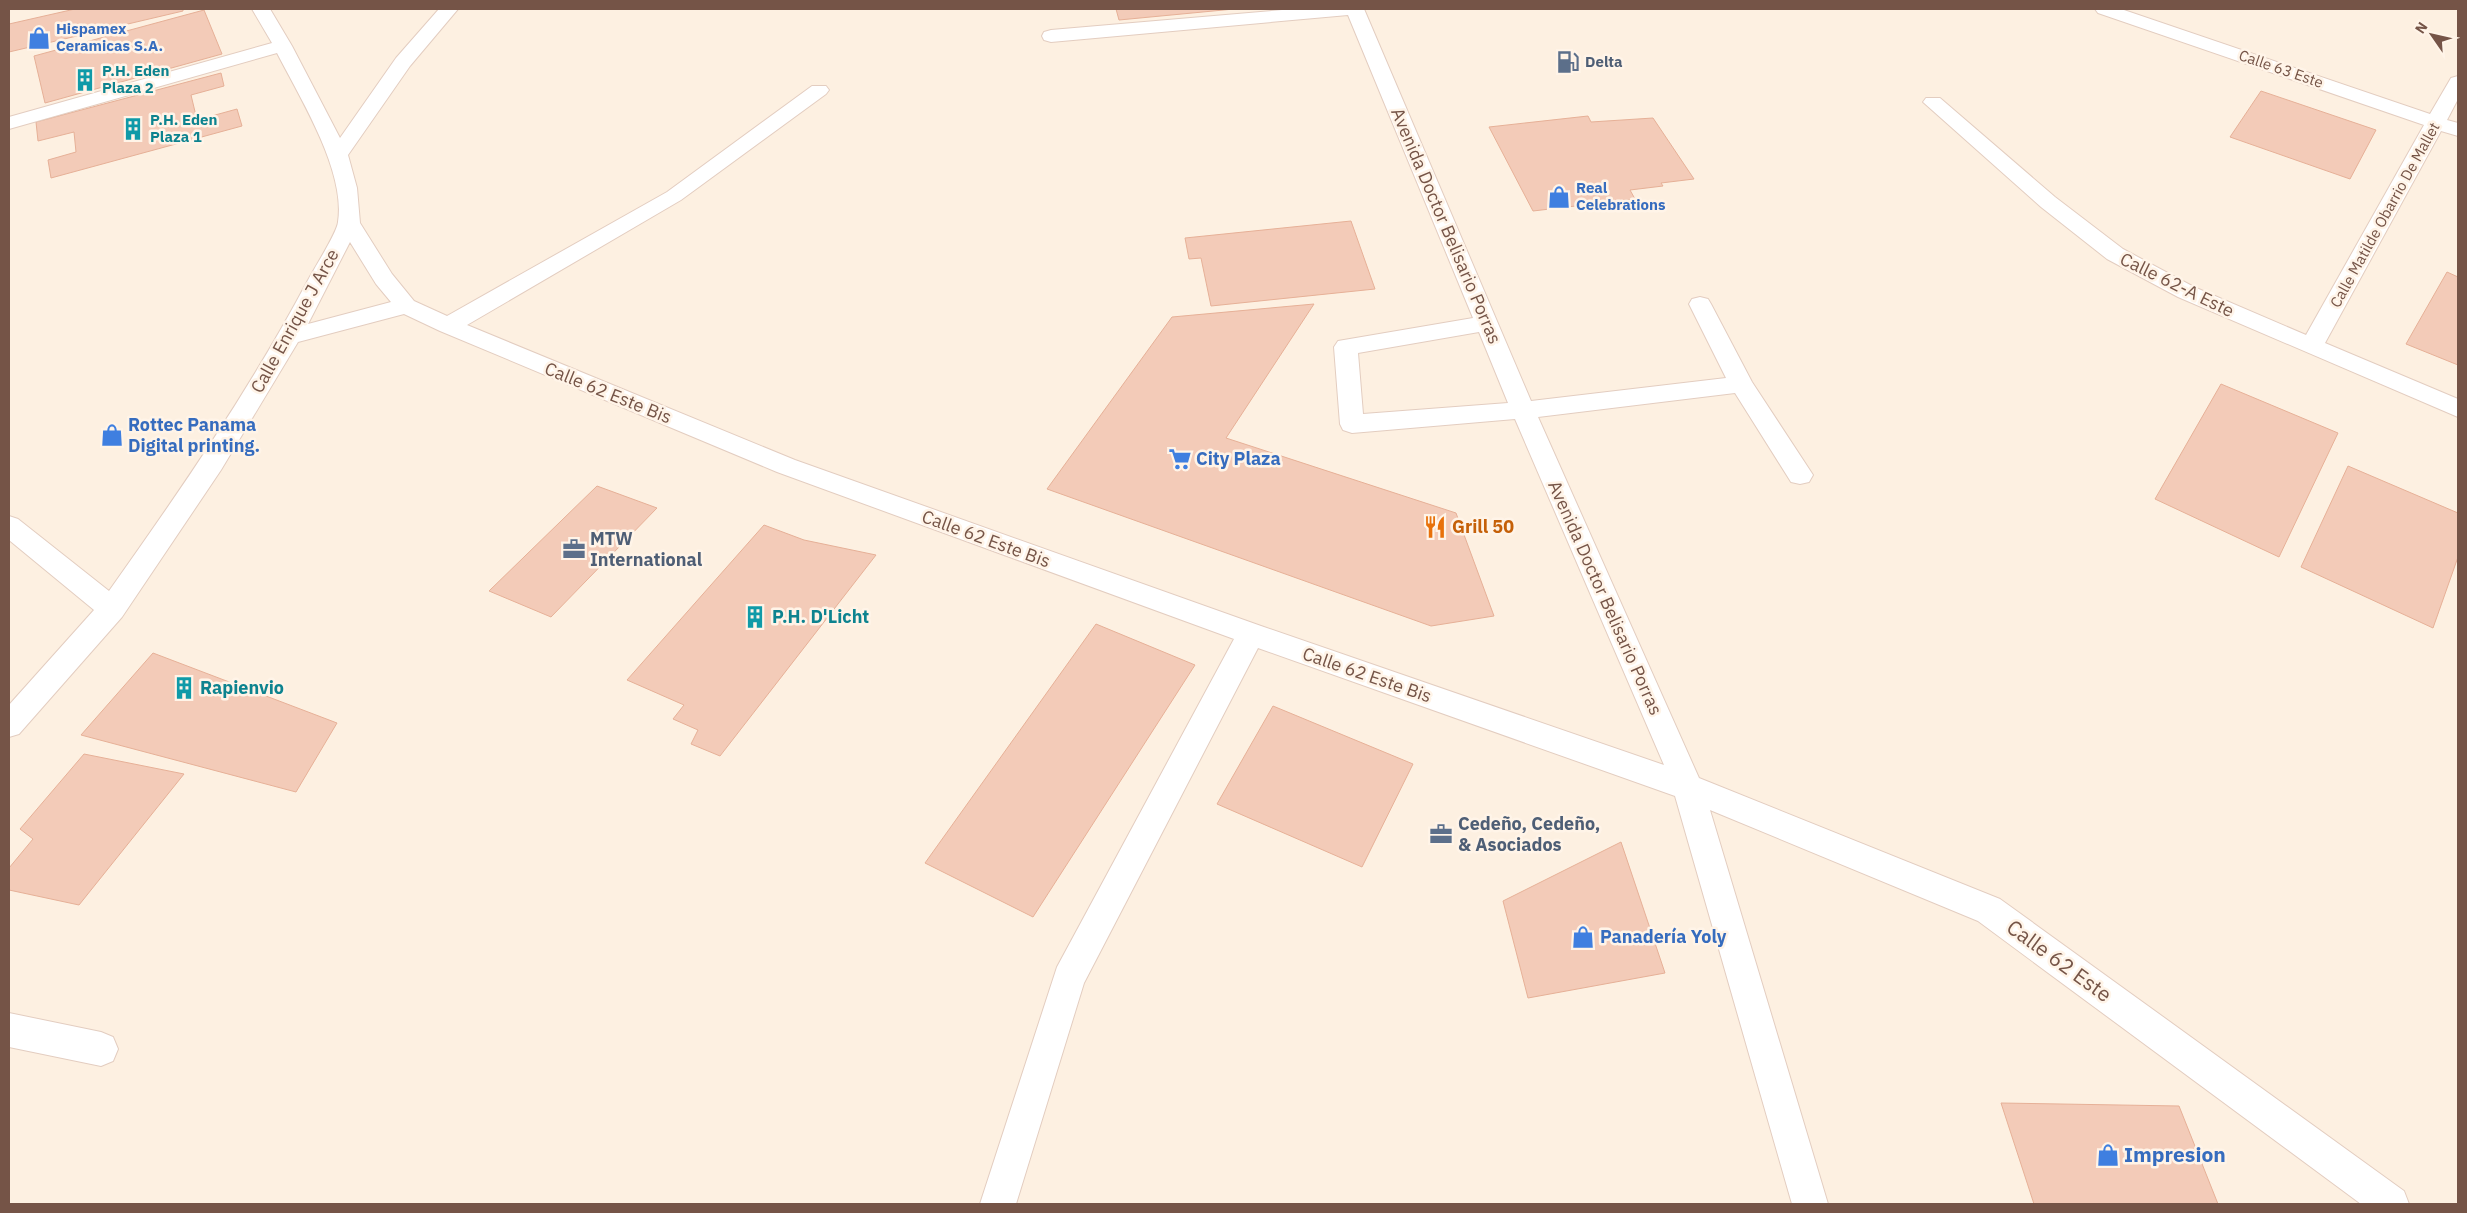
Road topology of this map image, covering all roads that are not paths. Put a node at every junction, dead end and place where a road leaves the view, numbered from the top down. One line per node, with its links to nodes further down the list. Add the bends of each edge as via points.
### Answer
1 (261, 9): 6 (street)
2 (449, 9): 13 (street, via 403,62)
3 (1354, 9): 5 (street); 17 (street, Avenida Doctor Belisario Porras)
4 (2104, 9): 10 (street, Calle 63 Este)
5 (1051, 36)
6 (283, 46): 11 (street); 13 (street)
7 (2458, 82): 10 (street, Calle Matilde Obarrio De Mallet)
8 (819, 90): 18 (street, via 674,196)
9 (1933, 102): 20 (street, Calle 62-A Este, via 2048,202 2115,254 2186,292)
10 (2436, 122): 12 (street, Calle 63 Este); 20 (street, Calle Matilde Obarrio De Mallet)
11 (9, 123)
12 (2458, 130)
13 (338, 155): 14 (street, via 347,188)
14 (349, 223): 16 (street, via 384,279); 19 (street, Calle Enrique J Arce)
15 (1700, 304): 21 (street)
16 (406, 306): 18 (street, Calle 62 Este Bis); 19 (street)
17 (1486, 323): 23 (street, Avenida Doctor Belisario Porras); 23 (street, via 1346,347 1352,424)
18 (448, 326): 27 (street, Calle 62 Este Bis, via 786,466)
19 (290, 336): 26 (street, Calle Enrique J Arce, via 212,464)
20 (2311, 347): 22 (street, Calle 62-A Este)
21 (1741, 384): 23 (street); 24 (street)
22 (2458, 409)
23 (1523, 410): 29 (street, Avenida Doctor Belisario Porras)
24 (1800, 475)
25 (9, 526): 26 (street)
26 (112, 609): 28 (street, Calle Enrique J Arce)
27 (1251, 634): 29 (street, Calle 62 Este Bis); 32 (street, via 1069,978)
28 (9, 724)
29 (1688, 787): 33 (street, Avenida Doctor Belisario Porras); 34 (street, Calle 62 Este, via 1989,910)
30 (9, 1030): 31 (street)
31 (101, 1048)
32 (998, 1204)
33 (1810, 1204)
34 (2391, 1204)

